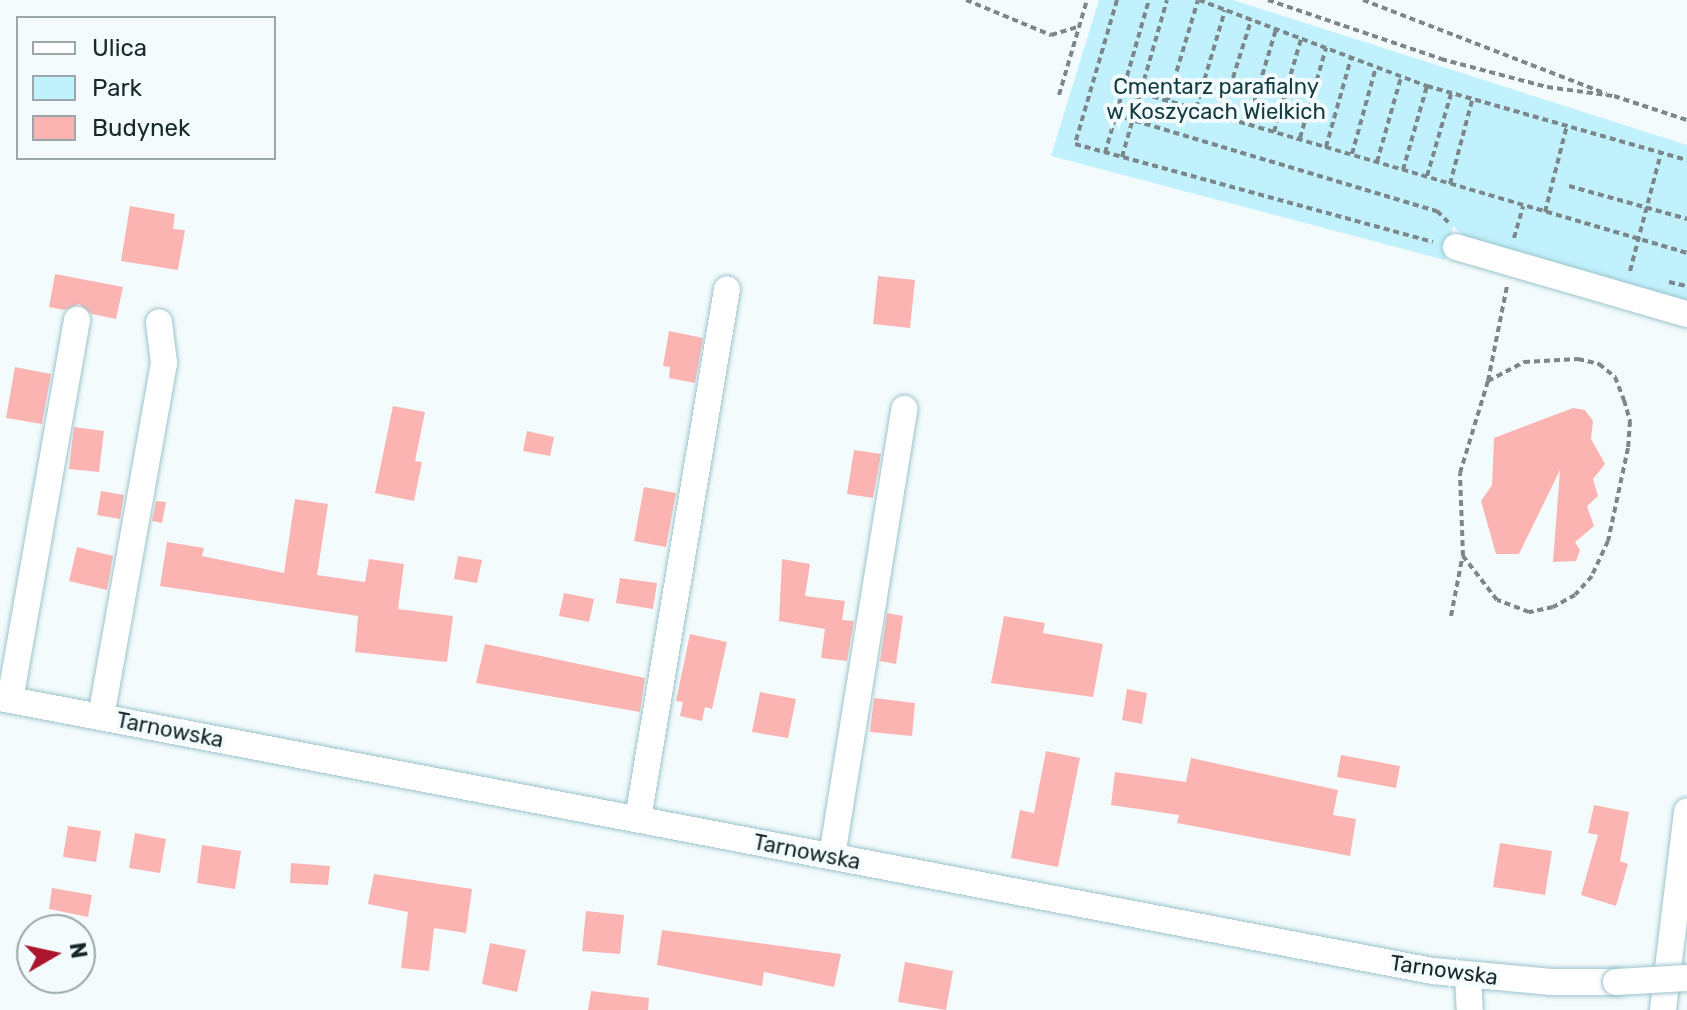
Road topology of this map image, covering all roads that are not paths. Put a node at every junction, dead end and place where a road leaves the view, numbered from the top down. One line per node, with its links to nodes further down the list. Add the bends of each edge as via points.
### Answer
1 (1462, 249): 3 (street, via 1511,258)
2 (727, 289): 10 (street)
3 (1687, 314)
4 (77, 320): 7 (street)
5 (159, 322): 8 (street, via 164,363)
6 (904, 409): 11 (street)
7 (5, 699): 8 (street, Tarnowska)
8 (101, 717): 10 (street, Tarnowska)
9 (1687, 811): 15 (street)
10 (638, 819): 11 (street, Tarnowska)
11 (832, 856): 12 (street, Tarnowska, via 1139,918)
12 (1468, 976): 13 (street, Tarnowska, bridge, via 1616,982); 14 (street)
13 (1687, 978)
14 (1470, 1010)
15 (1663, 1010)

